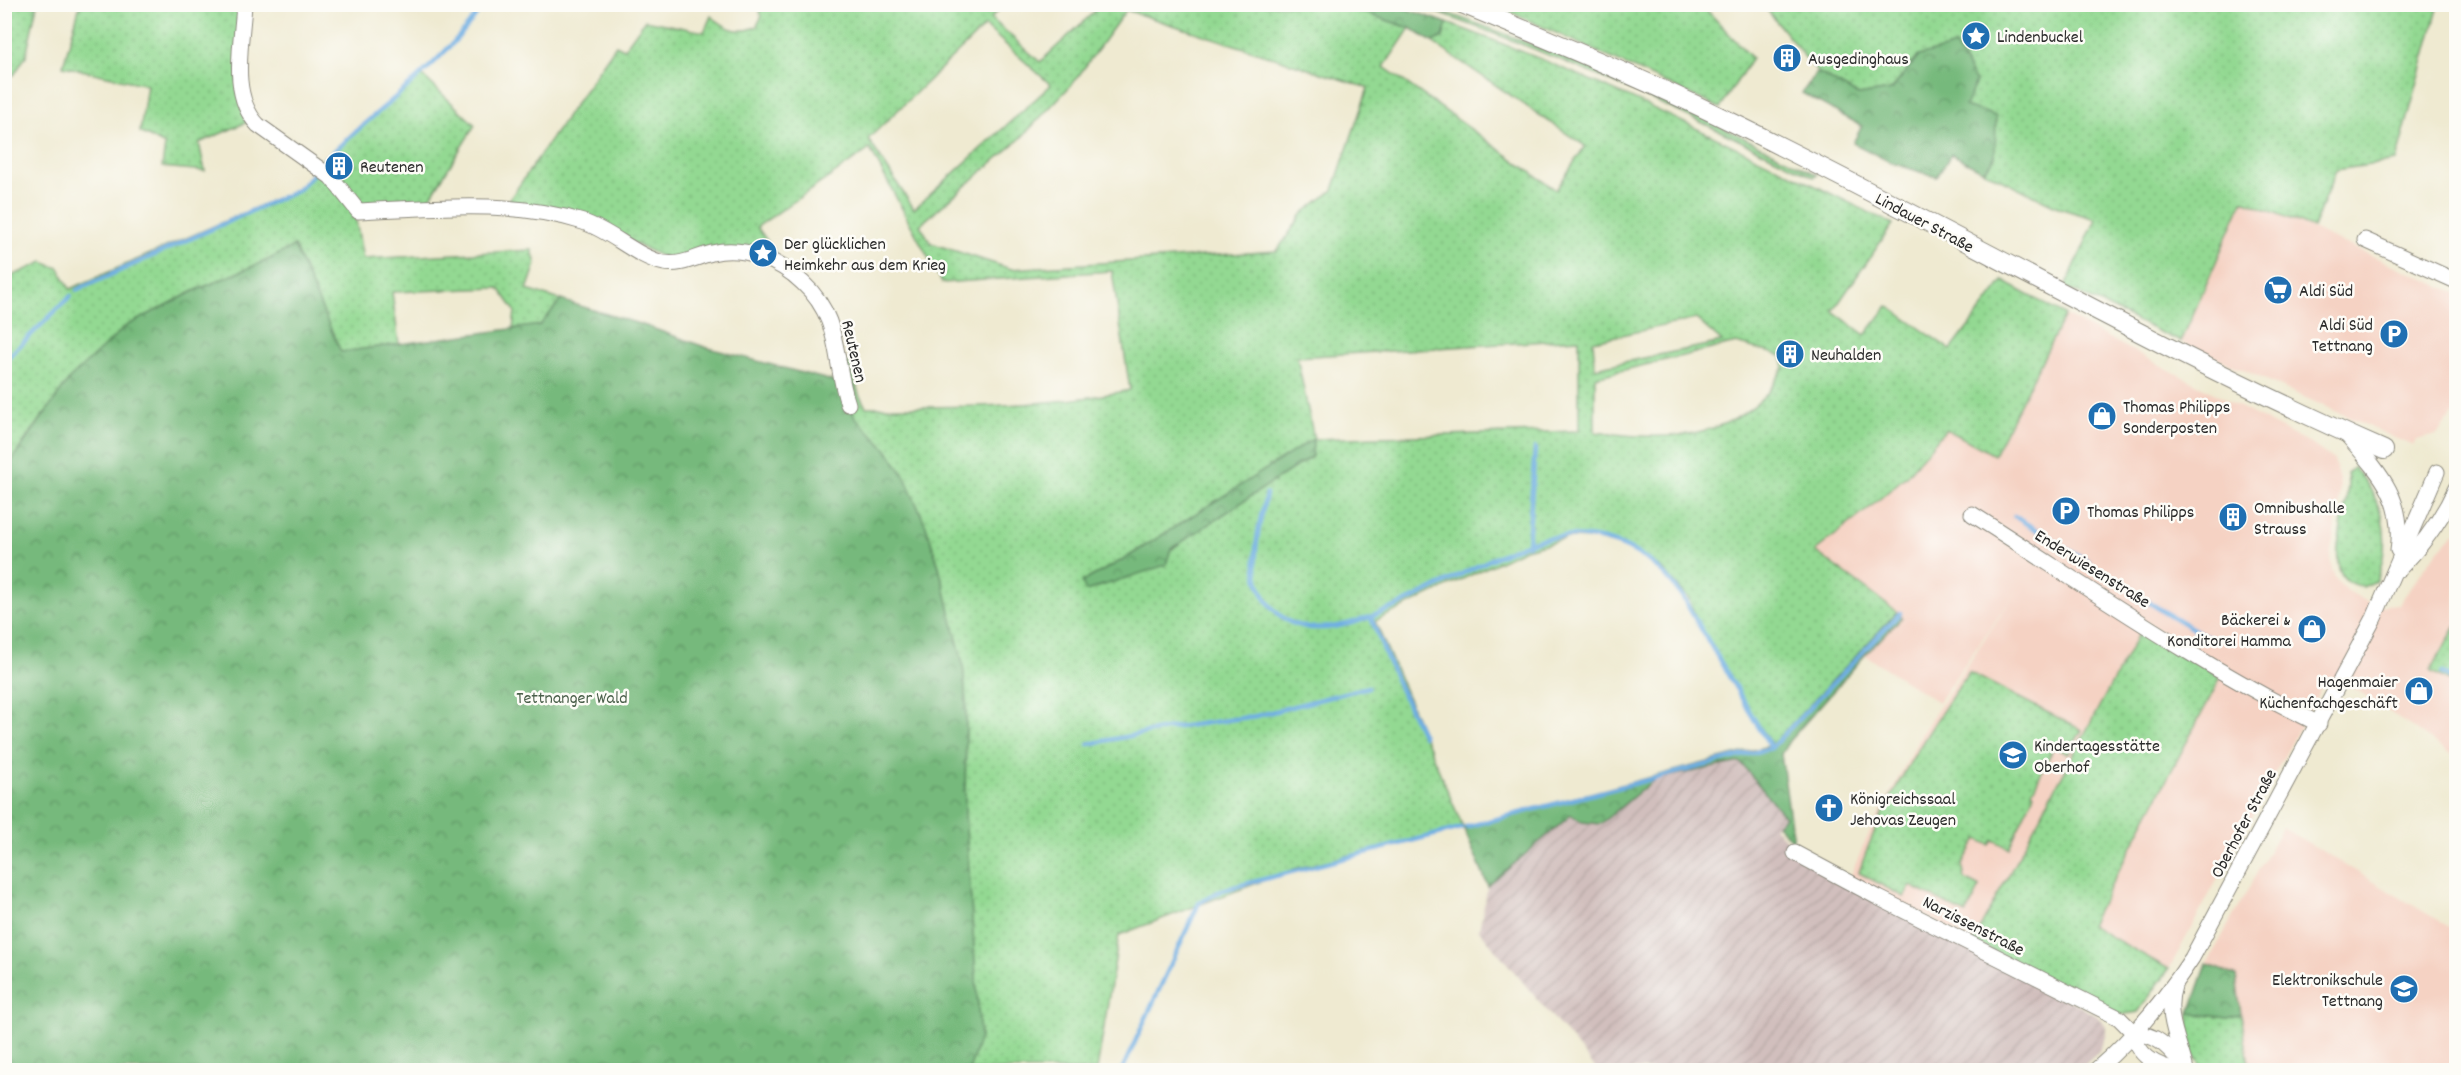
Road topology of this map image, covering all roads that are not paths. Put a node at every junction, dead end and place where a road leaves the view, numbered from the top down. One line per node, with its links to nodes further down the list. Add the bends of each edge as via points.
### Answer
1 (244, 4): 5 (street, Reutenen, via 240,81 250,117 331,177 357,211 537,211 584,222 663,262 683,262 731,250 776,263 802,282 825,312 838,351)
2 (1462, 4): 6 (main road, Lindauer Straße, via 1717,115 2062,294)
3 (2365, 240): 4 (street)
4 (2457, 280)
5 (848, 404)
6 (2346, 433): 7 (main road, Lindauer Straße); 11 (street, Oberhofer Straße, via 2375,466 2397,509 2401,534)
7 (2384, 450)
8 (2437, 472): 11 (street, Oberhofer Straße)
9 (2457, 488): 11 (street, Oberhofer Straße, via 2424,542)
10 (1972, 514): 12 (street, Enderwiesenstraße, via 2240,683)
11 (2394, 574): 12 (street, Oberhofer Straße)
12 (2319, 724): 14 (street, Oberhofer Straße)
13 (1795, 853): 15 (street, Narzissenstraße, via 2119,1018)
14 (2175, 984): 15 (street, Oberhofer Straße); 18 (street, via 2171,1013)
15 (2134, 1033): 16 (street, Oberhofer Straße); 17 (street, via 2141,1053 2154,1063); 18 (street, via 2152,1036 2169,1048)
16 (2096, 1071)
17 (2177, 1071)
18 (2186, 1071)

